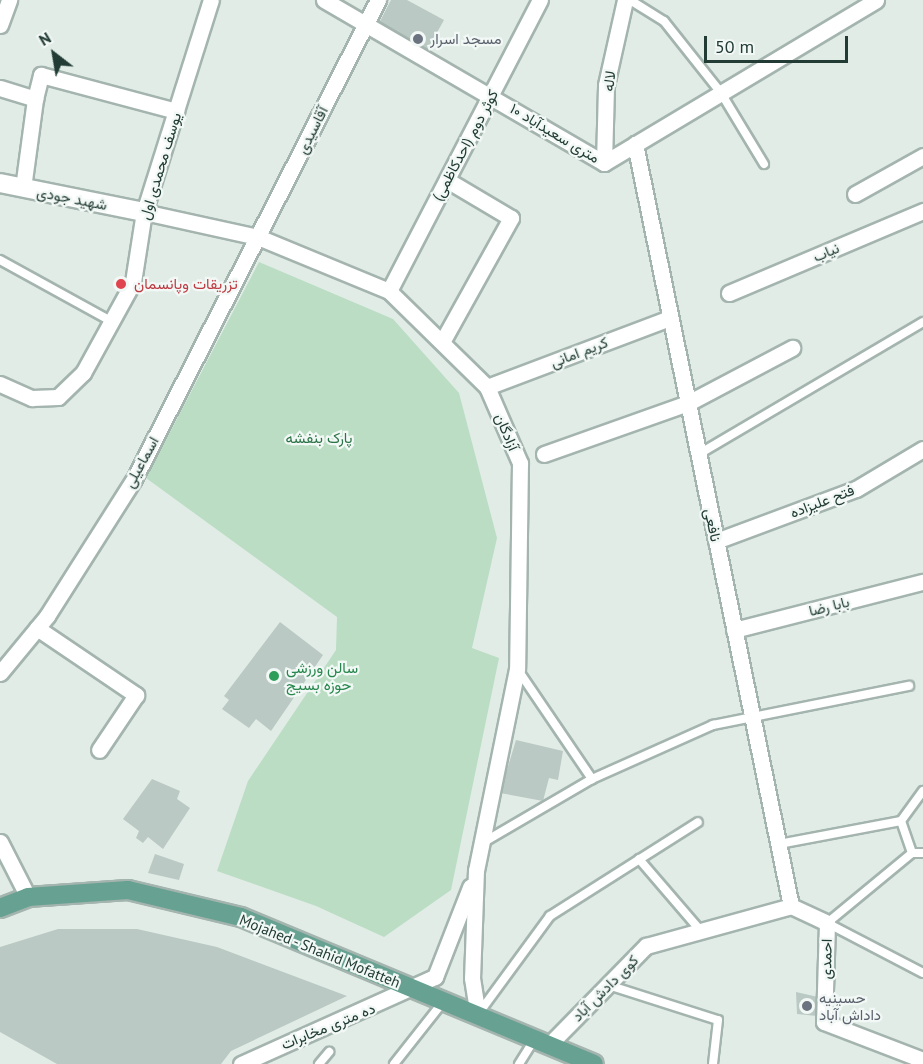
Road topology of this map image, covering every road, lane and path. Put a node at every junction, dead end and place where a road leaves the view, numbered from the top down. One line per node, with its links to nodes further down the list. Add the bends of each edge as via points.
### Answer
1 (9, 0): 10 (street)
2 (211, 0): 15 (street, یوسف محمدی اول)
3 (324, 0): 9 (street, ۱۰ متری سعیدآباد)
4 (378, 0): 9 (street, آقاسیدی)
5 (540, 0): 13 (street, کوثر دوم (احدکاظمی))
6 (625, 0): 18 (street, لاله, via 606,85)
7 (630, 0): 12 (lane, via 664,21)
8 (876, 0): 12 (street, ۱۰ متری سعیدآباد)
9 (366, 23): 13 (street, ۱۰ متری سعیدآباد); 26 (street, آقاسیدی)
10 (0, 25)
11 (0, 88): 14 (street)
12 (721, 93): 16 (street, ۱۰ متری سعیدآباد); 19 (lane)
13 (492, 95): 18 (street, ۱۰ متری سعیدآباد); 20 (street, کوثر دوم (احدکاظمی))
14 (35, 99): 15 (street, via 40,75); 22 (street)
15 (176, 111): 24 (street, یوسف محمدی اول)
16 (635, 144): 18 (street, ۱۰ متری سعیدآباد); 30 (street, نافعی)
17 (923, 156): 23 (street)
18 (604, 163)
19 (764, 164)
20 (447, 180): 28 (street, کوثر دوم (احدکاظمی)); 33 (street, via 511,218)
21 (0, 183): 22 (street, شهید جودی)
22 (23, 188): 24 (street, شهید جودی)
23 (855, 194)
24 (144, 212): 26 (street, آزادگان); 31 (street, یوسف محمدی اول, via 133,282)
25 (923, 212): 29 (street, نیاب)
26 (258, 237): 28 (street, آزادگان); 43 (street, اسماعیلی, via 134,479)
27 (0, 260): 31 (lane)
28 (389, 291): 33 (street, آزادگان)
29 (729, 293)
30 (670, 318): 36 (street, کریم امانی); 37 (street, نافعی)
31 (111, 321): 35 (street, یوسف محمدی اول, via 83,373 58,397 32,398)
32 (923, 322): 40 (lane)
33 (442, 342): 36 (street, آزادگان)
34 (792, 348): 37 (street)
35 (0, 384)
36 (487, 387): 45 (street, آزادگان, via 520,463)
37 (688, 404): 39 (street); 40 (street, نافعی)
38 (923, 449): 41 (street, فتح علیزاده, via 856,489)
39 (544, 454)
40 (699, 454): 41 (street, نافعی)
41 (716, 541): 44 (street, نافعی)
42 (923, 582): 44 (street, بابا رضا)
43 (37, 628): 46 (street, اسماعیلی); 49 (street, via 136,695)
44 (734, 630): 48 (street, نافعی)
45 (517, 669): 50 (lane); 55 (street, آزادگان)
46 (0, 673)
47 (909, 686): 48 (lane)
48 (753, 717): 50 (lane, via 712,725); 56 (street, نافعی)
49 (99, 750)
50 (592, 779): 55 (lane)
51 (923, 791): 52 (lane)
52 (901, 821): 56 (lane); 57 (lane)
53 (698, 822): 59 (lane)
54 (0, 842): 61 (street)
55 (478, 844): 60 (street, آزادگان)
56 (778, 844): 62 (street, نافعی)
57 (912, 853): 58 (lane); 64 (lane)
58 (923, 853)
59 (639, 859): 65 (lane); 70 (lane, via 550,916)
60 (476, 870): 68 (street, ده متری مخابرات, via 447,955 435,977); 70 (street, via 472,978)
61 (28, 897): 63 (main road, Mojahed - Shahid Mofatteh); 68 (main road, Mojahed - Shahid Mofatteh, via 128,890 241,917)
62 (791, 906): 64 (street, احمدی); 65 (street)
63 (0, 908)
64 (827, 923): 66 (lane); 73 (street, احمدی, via 824,1022)
65 (701, 931): 67 (street, کوی دادش آباد, via 646,946)
66 (923, 973)
67 (608, 985): 71 (street, کوی دادش آباد); 79 (lane, via 718,1020)
68 (416, 990): 69 (main road, Mojahed - Shahid Mofatteh); 75 (street, ده متری مخابرات)
69 (444, 1001): 70 (main road, Mojahed - Shahid Mofatteh); 77 (lane)
70 (478, 1015): 71 (main road, Mojahed - Shahid Mofatteh)
71 (542, 1042): 74 (main road, Mojahed - Shahid Mofatteh); 78 (lane)
72 (329, 1052): 76 (lane)
73 (923, 1060)
74 (587, 1063)
75 (241, 1064)
76 (319, 1064)
77 (394, 1064)
78 (519, 1064)
79 (713, 1064)

